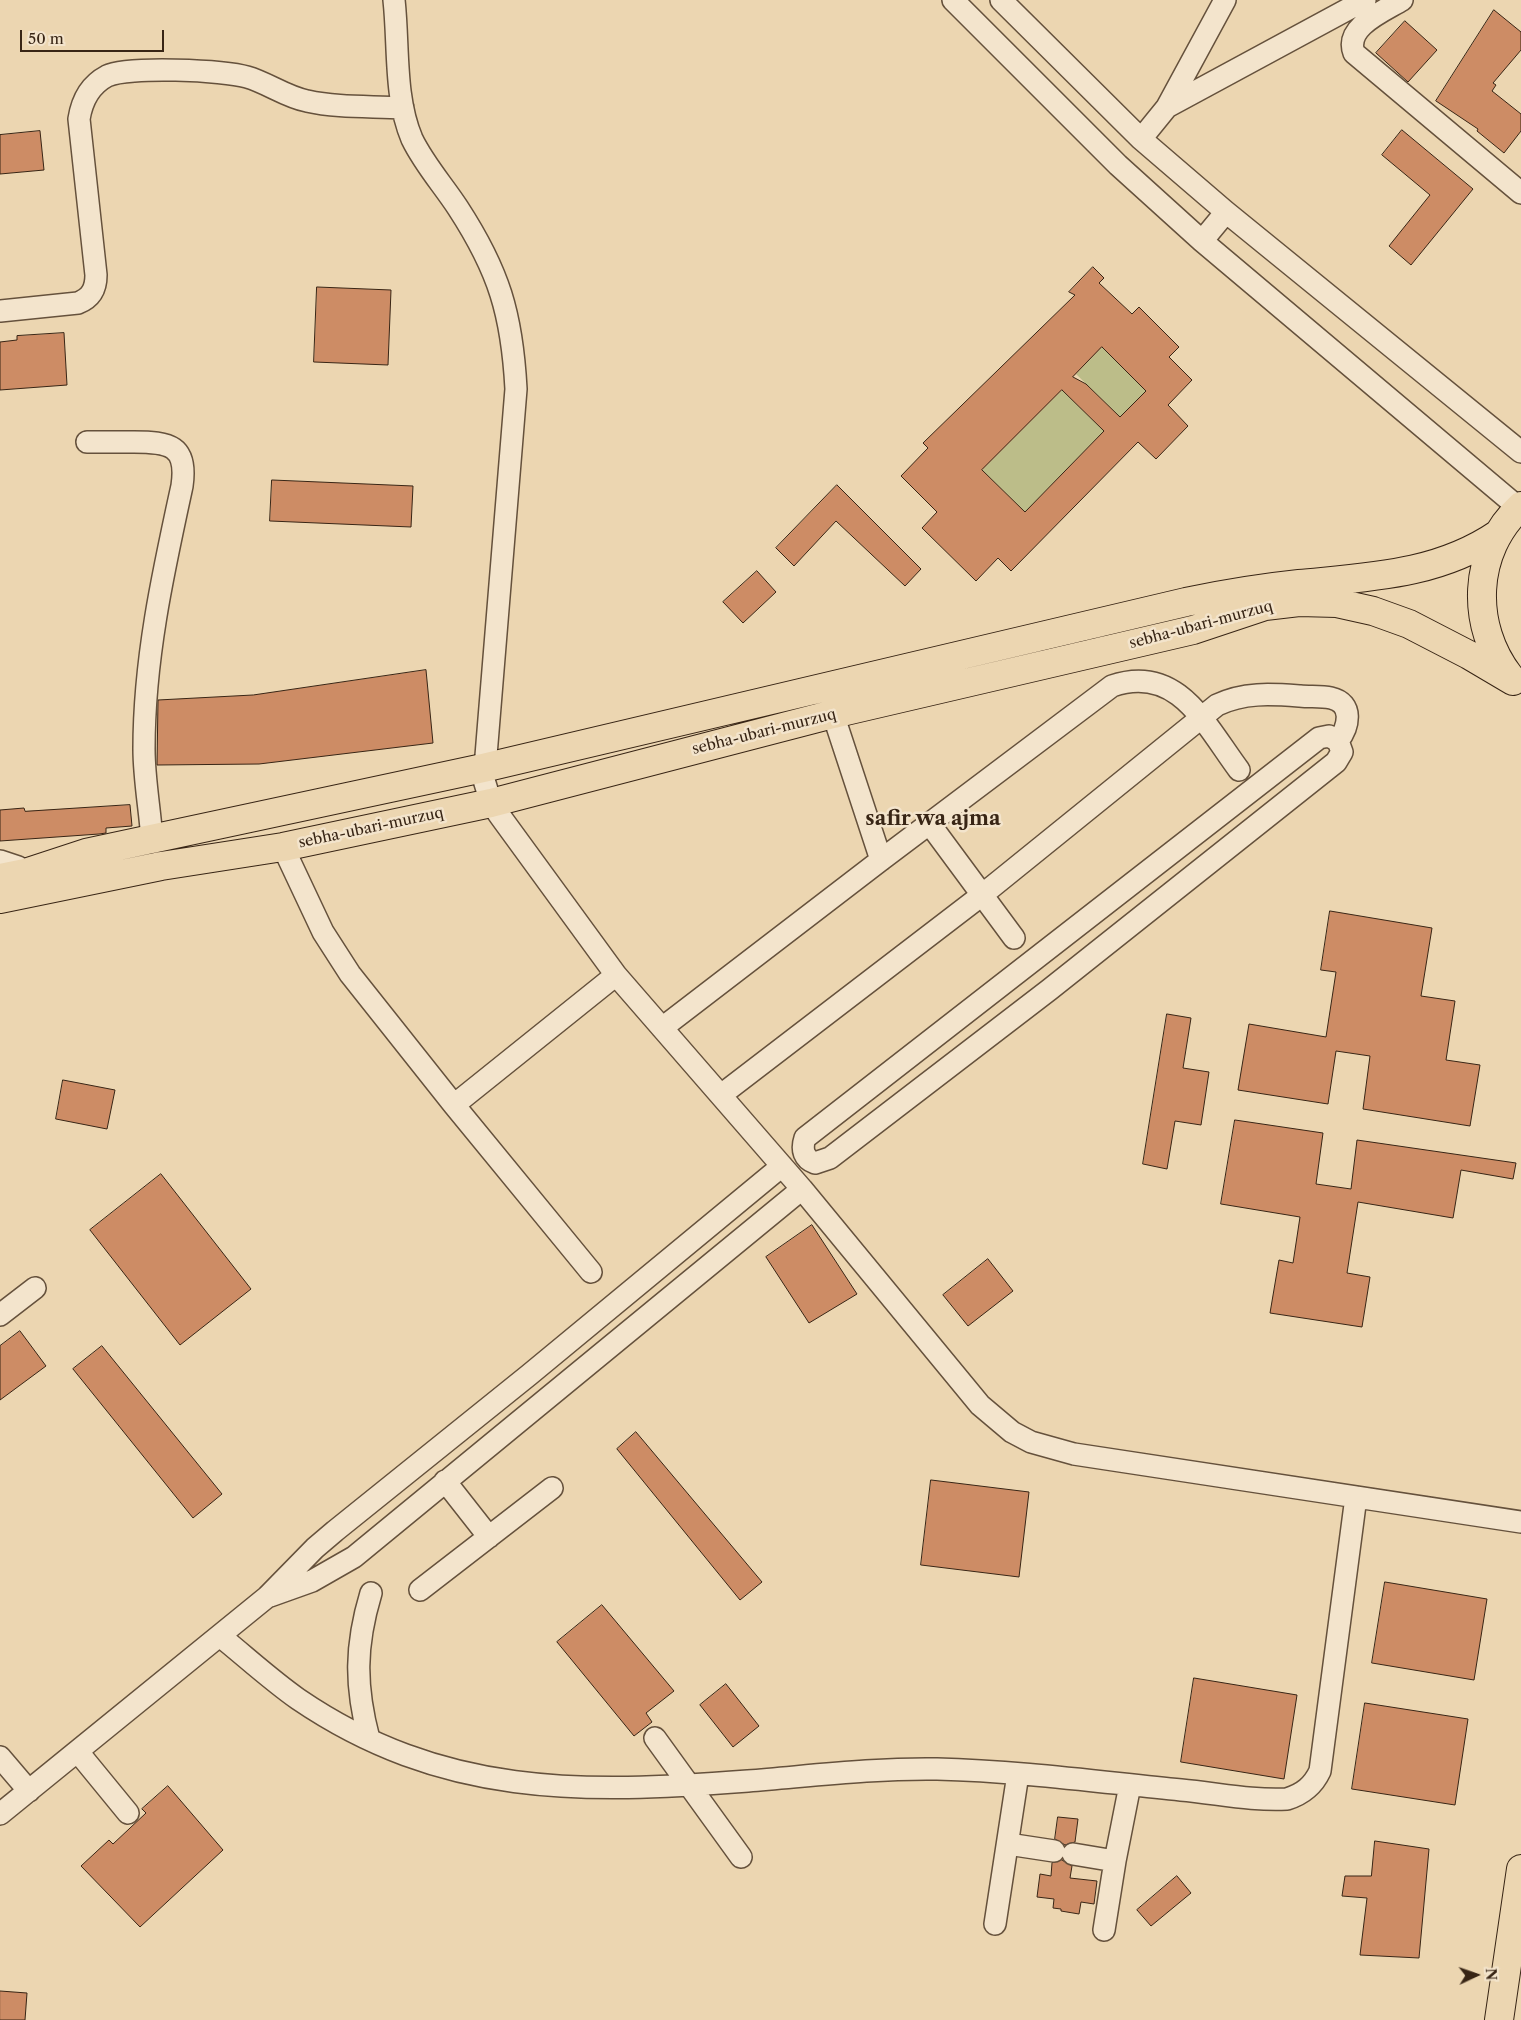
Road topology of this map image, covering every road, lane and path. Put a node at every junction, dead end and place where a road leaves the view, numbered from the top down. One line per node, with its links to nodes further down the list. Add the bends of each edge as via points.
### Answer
1 (394, 0): 8 (street)
2 (953, 0): 12 (street, via 1118,165)
3 (1001, 0): 9 (street)
4 (1225, 0): 7 (street)
5 (1365, 0): 7 (street)
6 (1402, 0): 10 (street, via 1356,31 1352,42 1354,53)
7 (1167, 107): 9 (street)
8 (402, 108): 13 (street, via 306,101 265,83 232,74 130,71 109,75 92,88 79,119 96,275 94,289 78,303); 23 (street, via 412,138 427,166 476,235 497,277 514,351 516,389)
9 (1141, 139): 11 (street)
10 (1521, 193)
11 (1226, 212): 12 (street); 14 (street)
12 (1202, 241): 16 (street)
13 (0, 311)
14 (1517, 440)
15 (87, 442): 27 (street, via 167,444 179,454 184,468 150,651 144,750)
16 (1520, 507): 17 (highway)
17 (1498, 534): 18 (highway, sebha-ubari-murzuq, via 1458,558 1409,572); 19 (highway, via 1485,567 1482,610 1494,652)
18 (1264, 597): 19 (highway, sebha-ubari-murzuq, via 1337,603 1373,611 1469,654); 20 (highway, sebha-ubari-murzuq, via 1193,630); 23 (highway, sebha-ubari-murzuq, via 1186,602)
19 (1517, 685)
20 (834, 714): 25 (highway, sebha-ubari-murzuq); 29 (street)
21 (1200, 718): 22 (street, via 1217,705 1251,695 1331,698 1343,705 1348,718); 24 (street); 26 (street, via 1184,698 1162,684 1137,680 1112,686); 32 (street)
22 (1338, 741): 35 (street, via 1329,736 1319,738); 37 (street, via 1342,752 1336,762)
23 (484, 768): 25 (street); 27 (highway, sebha-ubari-murzuq)
24 (1239, 770)
25 (491, 803): 28 (highway, sebha-ubari-murzuq); 36 (street)
26 (929, 823): 29 (street); 32 (street)
27 (152, 840): 31 (highway, sebha-ubari-murzuq, via 86,853)
28 (283, 847): 33 (highway, sebha-ubari-murzuq, via 161,866); 40 (street, via 340,961)
29 (881, 860): 38 (street)
30 (0, 861): 31 (street, via 10,863)
31 (12, 876)
32 (982, 895): 34 (street); 39 (street)
33 (0, 899)
34 (1014, 938)
35 (1029, 963): 37 (street); 37 (street, via 805,1138 802,1148 806,1158 816,1163 826,1162)
36 (616, 975): 38 (street); 40 (street)
37 (1049, 990)
38 (662, 1028): 39 (street)
39 (721, 1095): 41 (street)
40 (454, 1105): 43 (street)
41 (782, 1166): 42 (street); 46 (street)
42 (802, 1189): 47 (street); 51 (street, via 968,1392 995,1420 1012,1432 1031,1442 1074,1454)
43 (591, 1272)
44 (35, 1288): 45 (street)
45 (0, 1315)
46 (529, 1375): 47 (street); 48 (street)
47 (546, 1398): 49 (street)
48 (399, 1480): 52 (street); 57 (street, via 314,1548)
49 (446, 1481): 52 (street); 54 (street)
50 (552, 1488): 54 (street)
51 (1356, 1497): 53 (street); 64 (street, via 1322,1763 1312,1785 1297,1796 1277,1799)
52 (419, 1503): 57 (street, via 354,1557 333,1570)
53 (1521, 1522)
54 (489, 1537): 55 (street)
55 (420, 1590)
56 (371, 1594): 60 (street, via 359,1642 358,1666 359,1691)
57 (267, 1597): 58 (street)
58 (220, 1636): 60 (street, via 298,1699); 61 (street)
59 (655, 1738): 65 (street)
60 (369, 1739): 65 (street, via 449,1770 506,1782 569,1787)
61 (78, 1752): 66 (street); 67 (street)
62 (0, 1757): 66 (street)
63 (1018, 1774): 64 (street); 65 (street, via 897,1770); 69 (street)
64 (1130, 1785): 71 (street)
65 (688, 1786): 70 (street)
66 (29, 1791): 68 (street)
67 (128, 1813)
68 (0, 1814)
69 (1008, 1844): 71 (street); 73 (street)
70 (741, 1857)
71 (1114, 1861): 74 (street)
72 (1521, 1869): 75 (highway)
73 (995, 1924)
74 (1104, 1930)
75 (1499, 2020)

